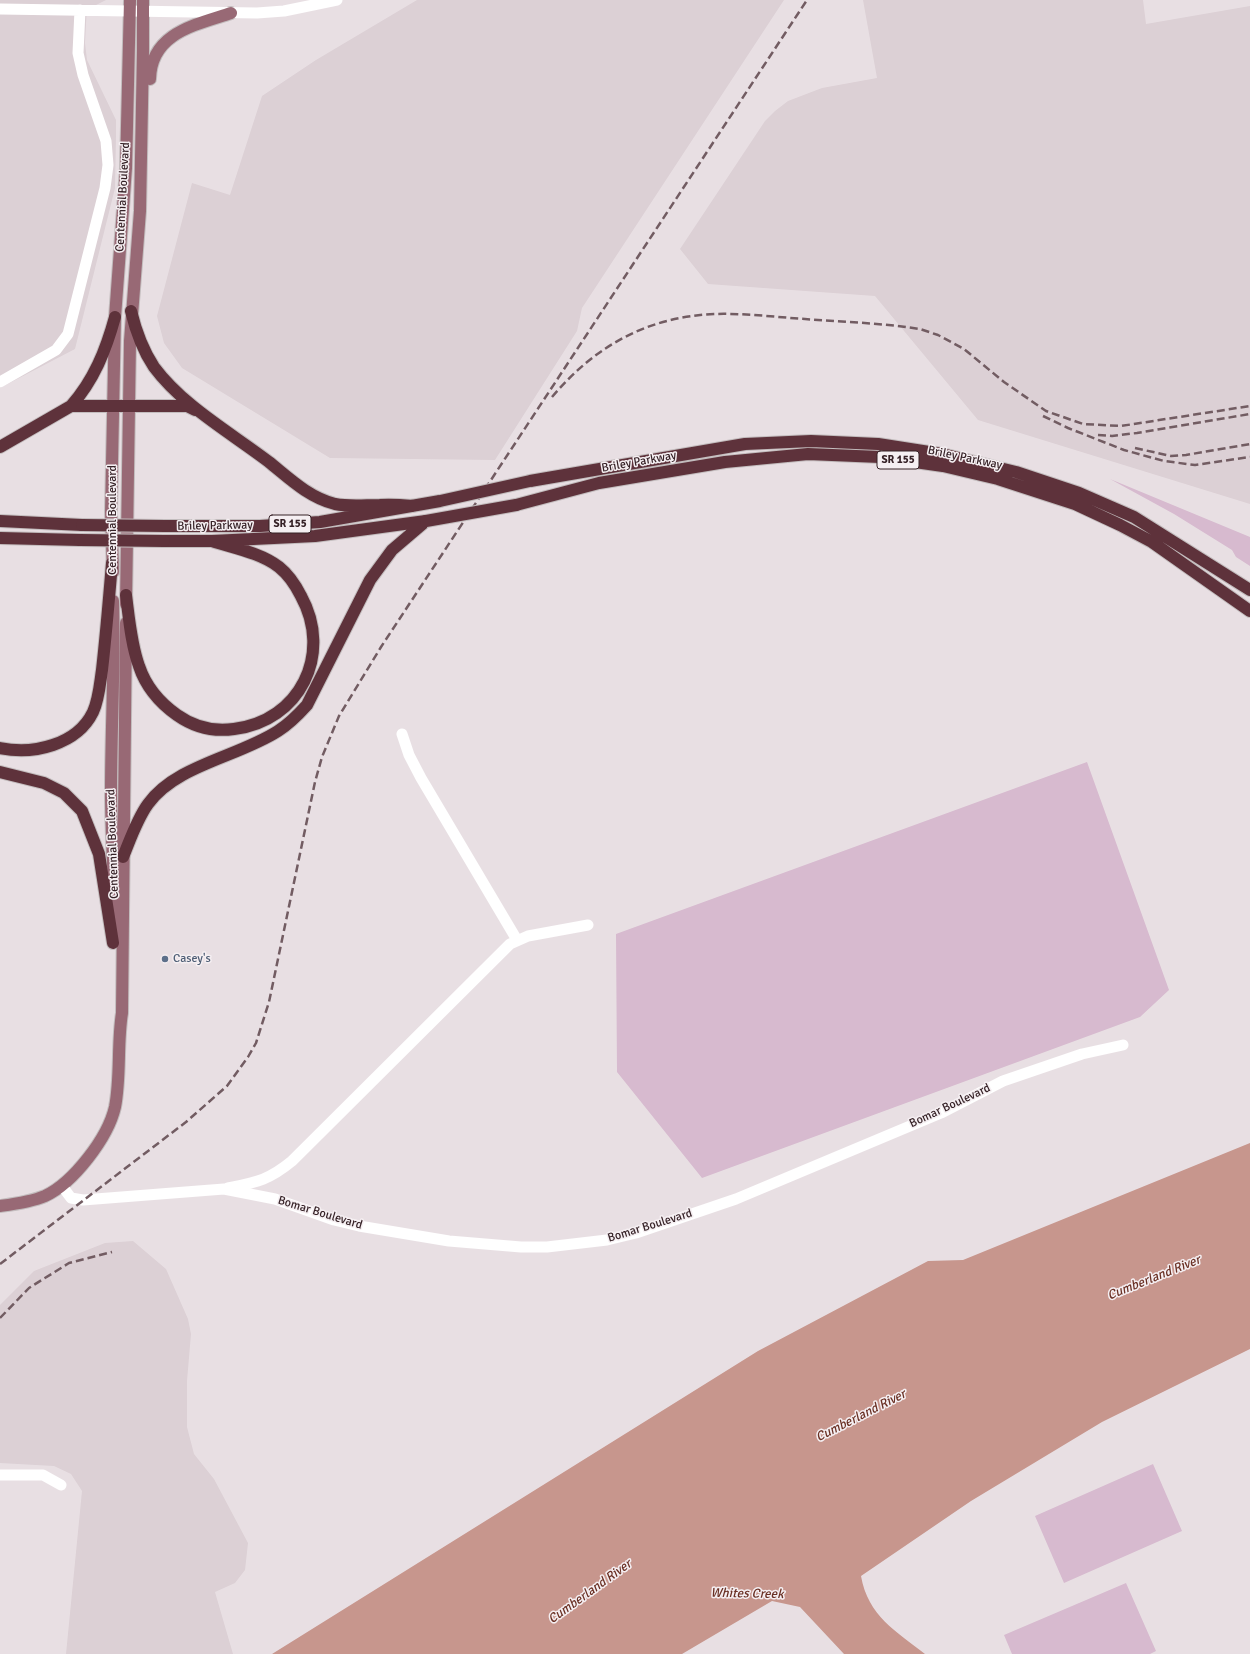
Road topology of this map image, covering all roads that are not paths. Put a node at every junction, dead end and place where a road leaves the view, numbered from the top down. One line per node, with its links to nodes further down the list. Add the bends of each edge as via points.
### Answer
1 (337, 0): 6 (street, via 284,11)
2 (130, 5): 3 (street); 5 (street); 9 (main road, Centennial Boulevard, via 126,168)
3 (143, 5): 6 (street); 7 (main road, Centennial Boulevard)
4 (0, 9): 5 (street)
5 (80, 10): 10 (street, via 78,54 106,141 108,165 105,188 68,334 56,350)
6 (231, 13): 7 (main road, via 178,32 163,46 151,65 148,168)
7 (140, 211): 8 (main road, Centennial Boulevard)
8 (131, 311): 13 (main road, Centennial Boulevard); 14 (highway, via 143,350 155,368)
9 (115, 317): 11 (highway, via 104,354 89,383); 12 (main road, Centennial Boulevard)
10 (0, 382)
11 (71, 406): 12 (highway); 15 (highway)
12 (114, 406): 13 (highway); 21 (main road, Centennial Boulevard)
13 (129, 406): 14 (highway, via 187,406); 23 (main road, Centennial Boulevard)
14 (202, 413): 16 (highway, via 299,487 316,497 335,504)
15 (0, 447)
16 (414, 506): 17 (highway, Briley Parkway / SR 155, bridge, via 320,522 260,526 82,525); 22 (highway, Briley Parkway / SR 155, bridge, via 530,481 745,444 811,441 878,444 935,452 1016,472 1079,493 1127,514)
17 (0, 521)
18 (426, 521): 20 (highway, Briley Parkway / SR 155, via 315,536); 24 (highway, Briley Parkway / SR 155, bridge, via 516,505 598,483 726,462 808,454 880,457 943,466 998,479 1075,504 1152,542); 28 (highway, via 392,550 370,580 307,705 293,720 255,744 181,776 164,788 148,804)
19 (0, 538): 20 (highway, Briley Parkway / SR 155, bridge)
20 (212, 542): 23 (highway, via 261,557 280,567 296,585 311,618 314,636 308,675 298,693 285,708 268,720 248,728 206,729 187,722 164,706 150,689 139,666)
21 (112, 564): 26 (highway, via 102,665 93,712 81,728 64,740 46,747 28,750); 31 (main road, Centennial Boulevard)
22 (1250, 590)
23 (126, 595): 28 (main road, Centennial Boulevard)
24 (1250, 611)
25 (402, 734): 30 (street, via 421,778)
26 (0, 748)
27 (0, 772): 31 (highway, via 44,783 64,793 82,811 99,854)
28 (123, 857): 32 (main road, Centennial Boulevard, via 122,1013)
29 (588, 926): 30 (street)
30 (517, 940): 35 (street, via 500,952 278,1173 265,1180)
31 (113, 943): 32 (main road, Centennial Boulevard, via 115,1006)
32 (119, 1030): 34 (main road, Centennial Boulevard, via 118,1087 114,1109 106,1130 89,1157)
33 (1123, 1045): 35 (street, Bomar Boulevard, via 1082,1054 1004,1081 941,1113 736,1199 636,1233 607,1240 547,1247 520,1247 441,1240 359,1226 275,1199)
34 (62, 1186): 35 (street, Bomar Boulevard, via 71,1198 83,1200); 36 (main road, Centennial Boulevard, via 34,1200)
35 (224, 1189)
36 (0, 1206)
37 (0, 1475): 38 (street, via 43,1475)
38 (62, 1485)

